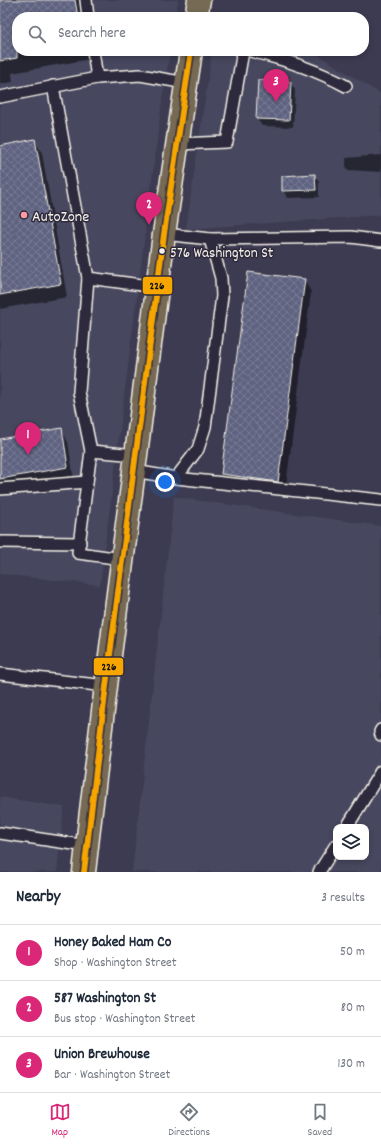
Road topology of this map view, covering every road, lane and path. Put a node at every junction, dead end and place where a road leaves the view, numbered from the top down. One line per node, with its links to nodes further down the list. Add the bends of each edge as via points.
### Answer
1 (86, 0): 3 (lane)
2 (199, 0): 4 (main road)
3 (87, 12)
4 (197, 12)
5 (94, 56): 9 (lane)
6 (190, 56): 10 (main road)
7 (242, 56): 14 (lane, via 227,142)
8 (271, 56): 12 (lane, via 328,76)
9 (97, 78): 10 (lane, via 140,75); 11 (lane)
10 (186, 83): 14 (main road)
11 (53, 86): 13 (lane); 18 (lane)
12 (346, 86)
13 (0, 97)
14 (177, 144): 15 (main road)
15 (164, 234): 16 (lane); 19 (main road)
16 (210, 239): 17 (lane, via 351,237); 22 (lane, via 221,278 222,296 205,427 198,449)
17 (381, 241)
18 (88, 278): 19 (lane); 20 (lane, via 79,392)
19 (157, 287): 21 (main road)
20 (91, 451): 21 (lane); 23 (lane)
21 (135, 463): 22 (lane); 28 (main road)
22 (176, 478): 25 (lane)
23 (87, 482): 24 (lane); 27 (lane)
24 (0, 489)
25 (381, 500)
26 (0, 542): 27 (lane)
27 (80, 543): 28 (lane, via 78,553)
28 (122, 559): 30 (main road)
29 (0, 674): 30 (lane)
30 (106, 686): 36 (main road)
31 (381, 730): 32 (lane)
32 (381, 736)
33 (381, 771): 34 (lane)
34 (349, 824)
35 (0, 833): 36 (lane)
36 (87, 846): 38 (main road)
37 (333, 850): 39 (lane)
38 (84, 872)
39 (319, 872)

